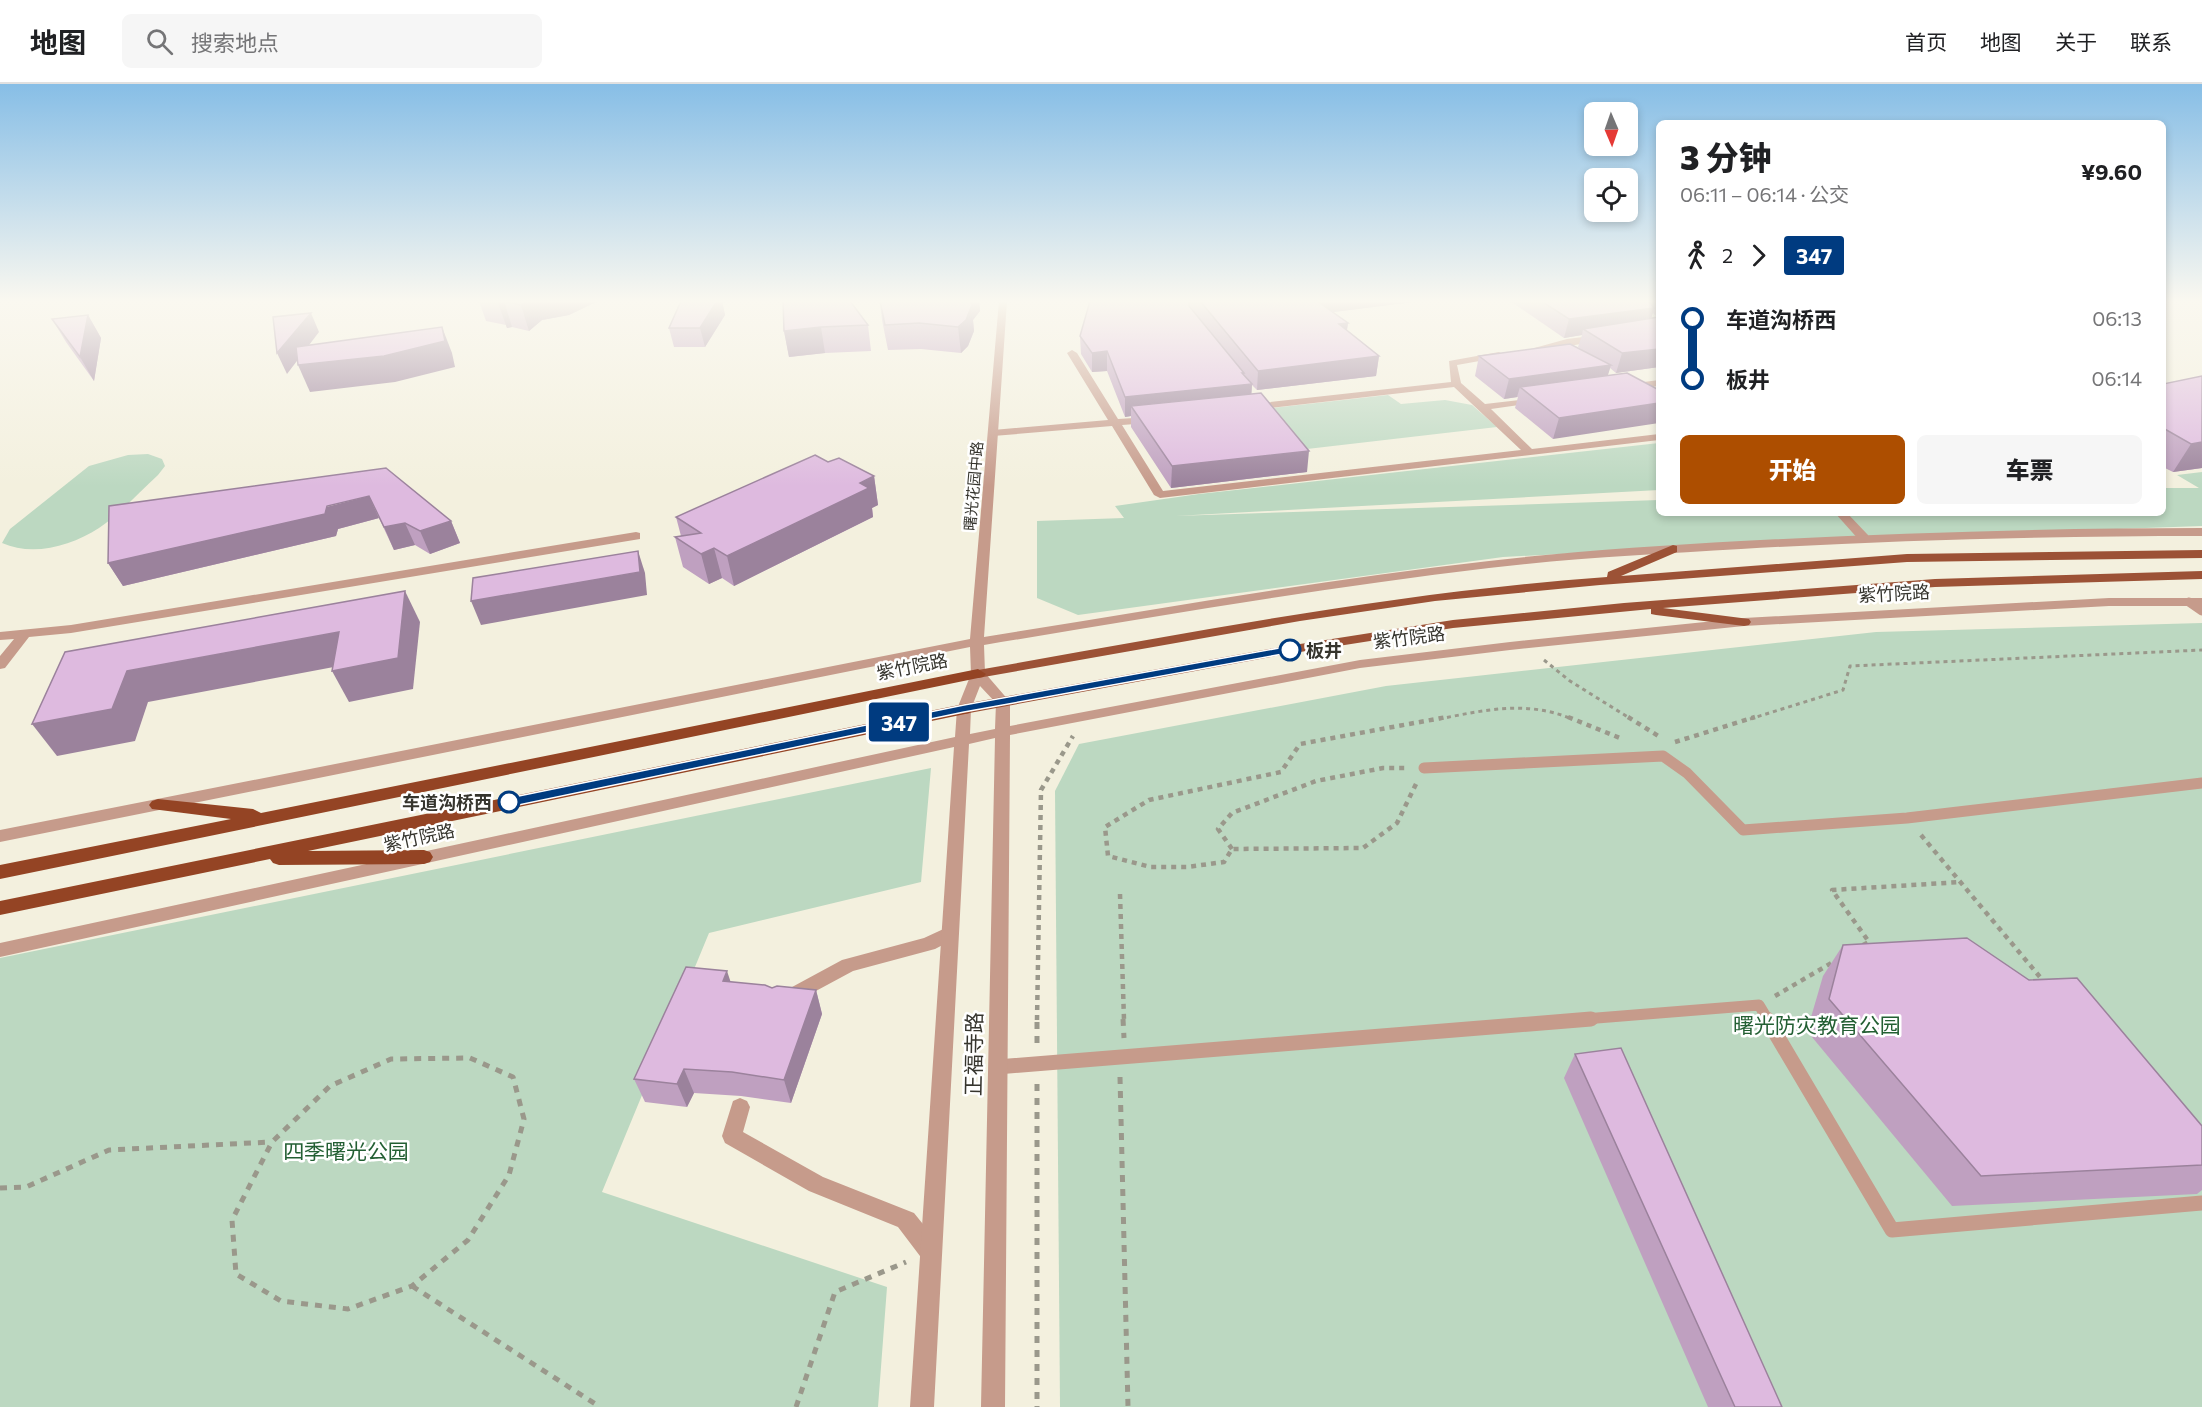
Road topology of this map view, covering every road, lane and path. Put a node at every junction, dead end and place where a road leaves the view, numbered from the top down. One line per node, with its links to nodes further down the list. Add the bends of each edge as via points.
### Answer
1 (998, 363): 12 (street, 曙光花园中路)
2 (1077, 363): 11 (street)
3 (1454, 363): 5 (street)
4 (1656, 383): 6 (street)
5 (1456, 384): 8 (street); 9 (street)
6 (1612, 390)
7 (1542, 399): 8 (street)
8 (1483, 407): 14 (street)
9 (1237, 409)
10 (1156, 420): 11 (street)
11 (1114, 423): 12 (street); 14 (street, via 1160,495 1316,473)
12 (993, 433): 29 (street, 曙光花园中路)
13 (1656, 437): 14 (street)
14 (1529, 452)
15 (1844, 516): 18 (street)
16 (2202, 532): 18 (street, 紫竹院路)
17 (636, 536): 27 (street)
18 (1864, 538): 19 (street, 紫竹院路)
19 (1673, 549): 22 (main road); 29 (street, 紫竹院路, via 1492,564 1321,586)
20 (2202, 554): 22 (main road, 紫竹院路, via 1907,558)
21 (2202, 575): 24 (main road, 紫竹院路, via 1935,583)
22 (1600, 581): 33 (main road, 紫竹院路, via 1435,597 1300,617)
23 (2195, 602): 25 (lane); 26 (street, 紫竹院路, via 2109,602)
24 (1624, 607): 26 (main road); 34 (main road, 紫竹院路, via 1441,626)
25 (2202, 611)
26 (1744, 622): 36 (street, 紫竹院路, via 1360,664)
27 (24, 635): 28 (street); 32 (street)
28 (0, 636)
29 (977, 642): 33 (street, 曙光花园中路); 42 (street, 紫竹院路)
30 (2202, 650): 31 (path, via 1850,666 1843,690 1669,743 1570,681)
31 (1542, 658)
32 (0, 665)
33 (978, 674): 34 (street); 35 (street, 正福寺路); 43 (highway, 紫竹院路)
34 (1003, 702): 35 (main road, 紫竹院路); 36 (street, 正福寺路)
35 (964, 708): 38 (street, 正福寺路); 49 (highway, 紫竹院路)
36 (1002, 732): 38 (street, 紫竹院路); 63 (street, 正福寺路)
37 (1085, 732): 62 (path, via 1073,735 1041,790)
38 (962, 741): 48 (street, 紫竹院路); 54 (street, 正福寺路)
39 (1663, 756): 40 (lane); 44 (lane, via 1688,773 1743,830); 46 (path, via 1553,711 1503,706 1300,744 1281,772 1149,800 1105,826 1108,856 1151,867 1224,862)
40 (1424, 768): 46 (path, via 1398,823 1363,848); 46 (path, via 1383,768 1317,781 1232,813 1218,829)
41 (2202, 783): 44 (lane)
42 (158, 805): 43 (highway); 45 (street, 紫竹院路)
43 (269, 817): 50 (highway, 紫竹院路)
44 (1907, 818): 51 (path)
45 (0, 836)
46 (1232, 849)
47 (1936, 852): 51 (path)
48 (424, 857): 49 (highway); 56 (street, 紫竹院路)
49 (242, 858): 53 (highway, 紫竹院路)
50 (0, 872)
51 (1962, 883): 55 (path, via 1832,890 1869,942); 58 (path)
52 (1120, 894): 61 (path)
53 (0, 908)
54 (950, 933): 59 (street, via 929,945 848,965); 68 (street, 正福寺路)
55 (1859, 948)
56 (0, 950)
57 (1839, 959): 60 (path)
58 (2052, 991)
59 (780, 1002)
60 (1759, 1005): 61 (lane); 67 (lane, via 1892,1230)
61 (1124, 1057): 62 (lane); 75 (path, via 1118,1083)
62 (1037, 1064): 63 (lane); 74 (path)
63 (997, 1067): 73 (street, 正福寺路)
64 (740, 1107): 68 (street, via 732,1136 816,1184 906,1220)
65 (272, 1142): 66 (path, via 109,1150 26,1187); 69 (path, via 232,1220 236,1274 280,1301 348,1309); 69 (path, via 330,1086 391,1059 470,1058 513,1077 524,1119 509,1175 468,1240)
66 (0, 1188)
67 (2202, 1203)
68 (931, 1252): 71 (path, via 835,1292); 72 (street, 正福寺路)
69 (412, 1286): 70 (path)
70 (600, 1407)
71 (795, 1407)
72 (922, 1407)
73 (993, 1407)
74 (1037, 1407)
75 (1128, 1407)

